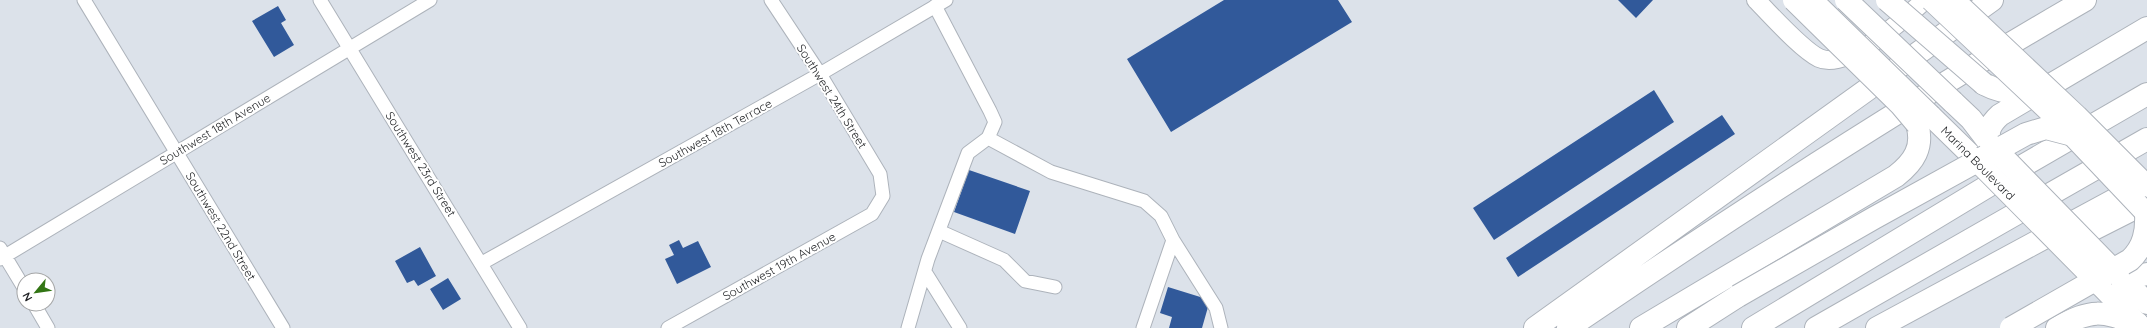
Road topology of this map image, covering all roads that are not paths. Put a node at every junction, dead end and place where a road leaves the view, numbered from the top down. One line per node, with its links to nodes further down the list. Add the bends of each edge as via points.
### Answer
1 (84, 0): 26 (street, Southwest 22nd Street)
2 (320, 0): 17 (street, Southwest 23rd Street)
3 (430, 0): 17 (street, Southwest 18th Avenue)
4 (771, 0): 18 (street, Southwest 24th Street)
5 (1756, 0): 10 (main road, via 1809,52 1830,61 1843,58 1872,42)
6 (1794, 0): 21 (highway, bridge, via 1901,105)
7 (1812, 0): 21 (main road, Marina Boulevard, bridge)
8 (1846, 0): 25 (highway, bridge, via 1971,119)
9 (1887, 0): 19 (highway, bridge, via 1992,89 2009,93)
10 (1925, 0)
11 (1931, 0): 22 (main road, bridge, via 2052,114)
12 (1954, 0): 28 (main road, bridge)
13 (1992, 0): 51 (highway)
14 (2085, 0): 52 (highway, via 1820,161 1703,236)
15 (941, 3): 18 (street, Southwest 18th Terrace); 23 (street, via 995,122)
16 (2147, 28): 19 (highway)
17 (349, 48): 26 (street, Southwest 18th Avenue); 34 (street, Southwest 23rd Street)
18 (820, 74): 29 (street, Southwest 24th Street, via 880,174); 34 (street, Southwest 18th Terrace)
19 (2044, 89): 25 (highway, via 1996,119 1989,128 1988,139)
20 (2147, 94): 55 (highway, via 1988,186)
21 (1924, 120): 38 (main road, Marina Boulevard, bridge, via 1974,158); 53 (highway, via 1918,151 1896,176)
22 (2069, 134): 30 (main road, bridge); 54 (highway, bridge, via 2046,128 2026,134 1828,244)
23 (988, 138): 31 (street, via 968,153); 32 (street, via 1051,172 1144,201 1161,216)
24 (2147, 139): 56 (highway)
25 (1991, 145): 38 (highway, bridge)
26 (176, 152): 33 (street, Southwest 18th Avenue); 44 (street, Southwest 22nd Street)
27 (2147, 183): 57 (highway)
28 (2147, 186)
29 (883, 196): 46 (street, Southwest 19th Avenue, via 872,214)
30 (2147, 210): 58 (highway, via 2054,249); 59 (highway, bridge, via 2145,238 2130,260)
31 (939, 231): 35 (street); 39 (street, via 1004,260 1025,281)
32 (1174, 240): 49 (street); 50 (street, via 1216,308)
33 (2, 255): 37 (street)
34 (482, 263): 45 (street, Southwest 23rd Street)
35 (925, 272): 47 (street); 48 (street)
36 (2147, 274): 38 (highway)
37 (16, 276)
38 (2110, 280): 40 (highway); 42 (main road, Marina Boulevard)
39 (1055, 287)
40 (2145, 302)
41 (39, 312): 43 (street)
42 (2135, 321): 60 (highway, via 2099,312 2084,314)
43 (48, 328)
44 (283, 328)
45 (520, 328)
46 (668, 328)
47 (908, 328)
48 (960, 328)
49 (1143, 328)
50 (1221, 328)
51 (1535, 328)
52 (1568, 328)
53 (1641, 328)
54 (1688, 328)
55 (1753, 328)
56 (1816, 328)
57 (1877, 328)
58 (1910, 328)
59 (2011, 328)
60 (2057, 328)

